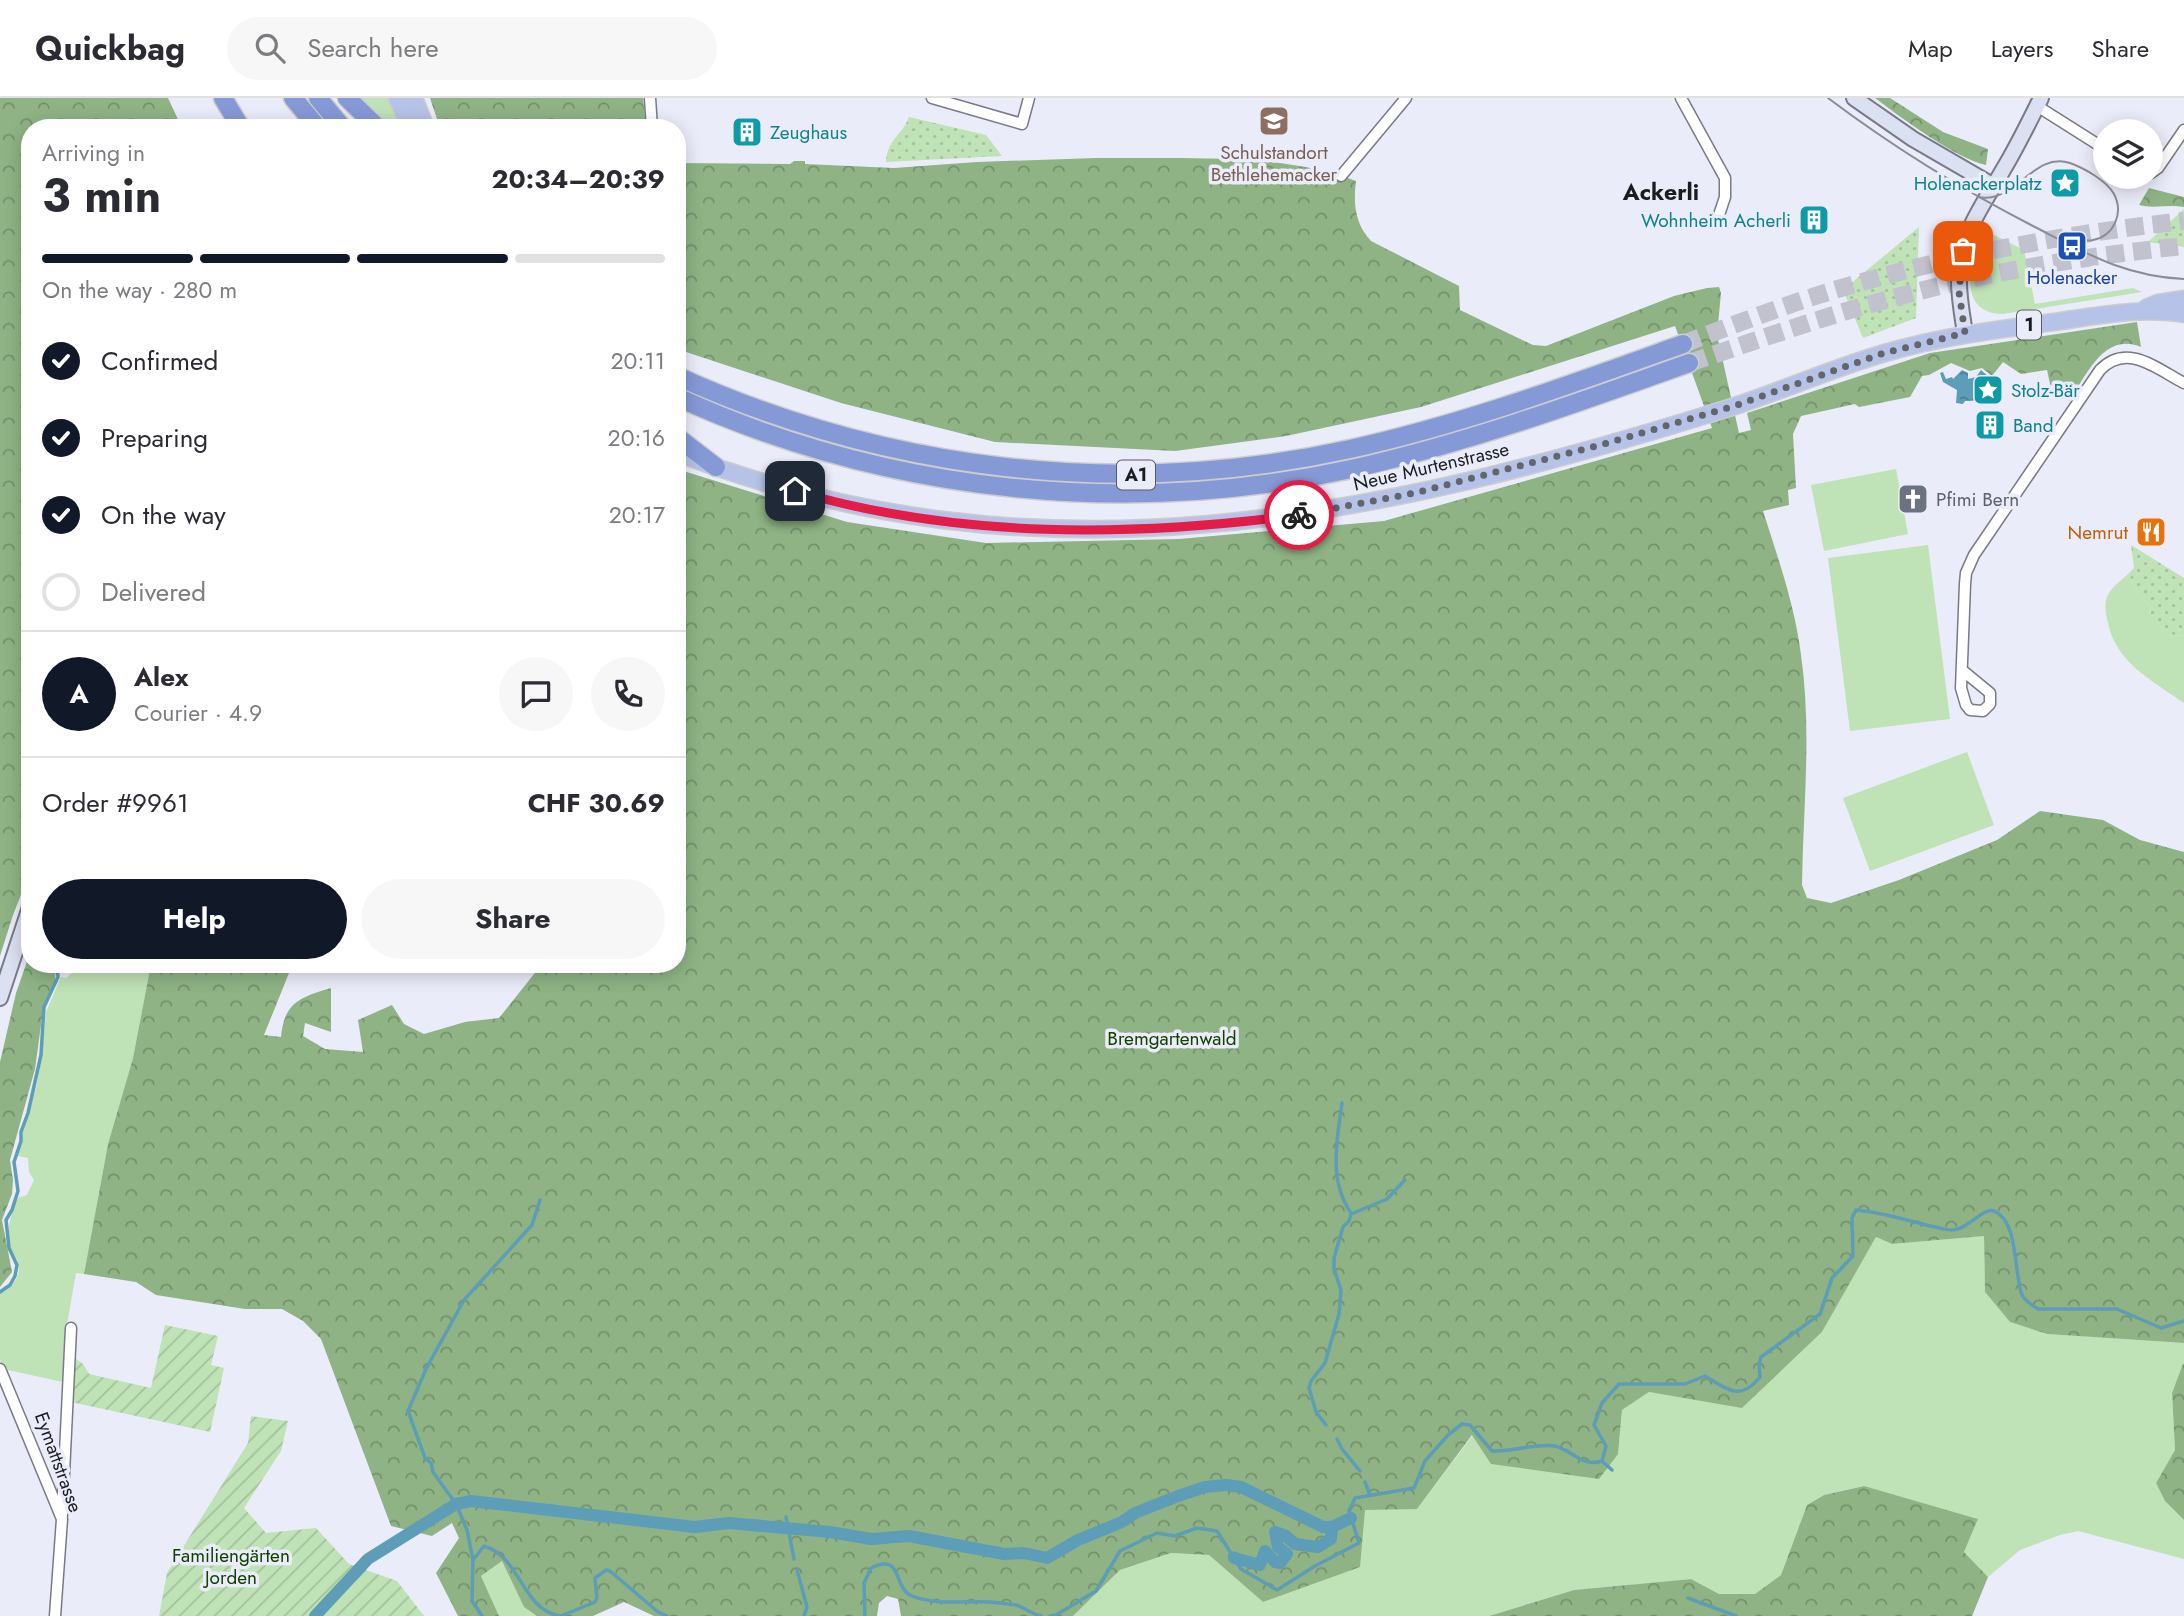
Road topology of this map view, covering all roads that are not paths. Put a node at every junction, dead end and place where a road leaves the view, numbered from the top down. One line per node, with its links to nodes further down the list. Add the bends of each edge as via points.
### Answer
1 (223, 98): 14 (highway)
2 (293, 98): 15 (highway)
3 (318, 98): 16 (highway)
4 (347, 98): 17 (highway)
5 (397, 98): 18 (main road)
6 (414, 98): 19 (main road)
7 (650, 98): 20 (street)
8 (932, 98): 9 (street, via 1022,124)
9 (1030, 98)
10 (1406, 98): 24 (street)
11 (1681, 98): 26 (street, via 1723,173 1726,189)
12 (1854, 98): 25 (street)
13 (2039, 102): 22 (street); 25 (street)
14 (236, 119)
15 (310, 119)
16 (336, 119)
17 (369, 119)
18 (406, 119)
19 (422, 119)
20 (651, 119)
21 (2184, 131): 23 (street)
22 (2093, 140)
23 (2163, 161)
24 (1341, 176)
25 (1994, 186): 30 (street, via 1972,220 1963,251 1959,292)
26 (1718, 218)
27 (2184, 299): 28 (main road, Neue Murtenstrasse / 1)
28 (2139, 311): 29 (main road, Neue Murtenstrasse / 1); 30 (main road, Neue Murtenstrasse / 1)
29 (2184, 314)
30 (1965, 333): 37 (main road, Neue Murtenstrasse / 1, via 1884,353 1697,417 1446,486 1321,512 1227,524 1082,530 969,524 851,506)
31 (1684, 344): 33 (highway, A1, via 1506,406 1381,442 1258,466 1153,474 1038,472 916,455 790,421)
32 (1689, 363): 35 (highway, A1, via 1512,425 1385,461 1260,485 1163,493 1035,491 913,474 784,439)
33 (686, 380)
34 (2184, 383): 38 (street, via 2133,357 2116,358 2100,370 1969,563)
35 (686, 401)
36 (686, 454): 37 (highway)
37 (716, 467)
38 (1962, 670)
39 (21, 934): 40 (street)
40 (0, 998)
41 (71, 1328): 43 (street)
42 (0, 1369): 43 (street, Eymattstrasse)
43 (62, 1519): 44 (street, Eymattstrasse)
44 (55, 1616)

